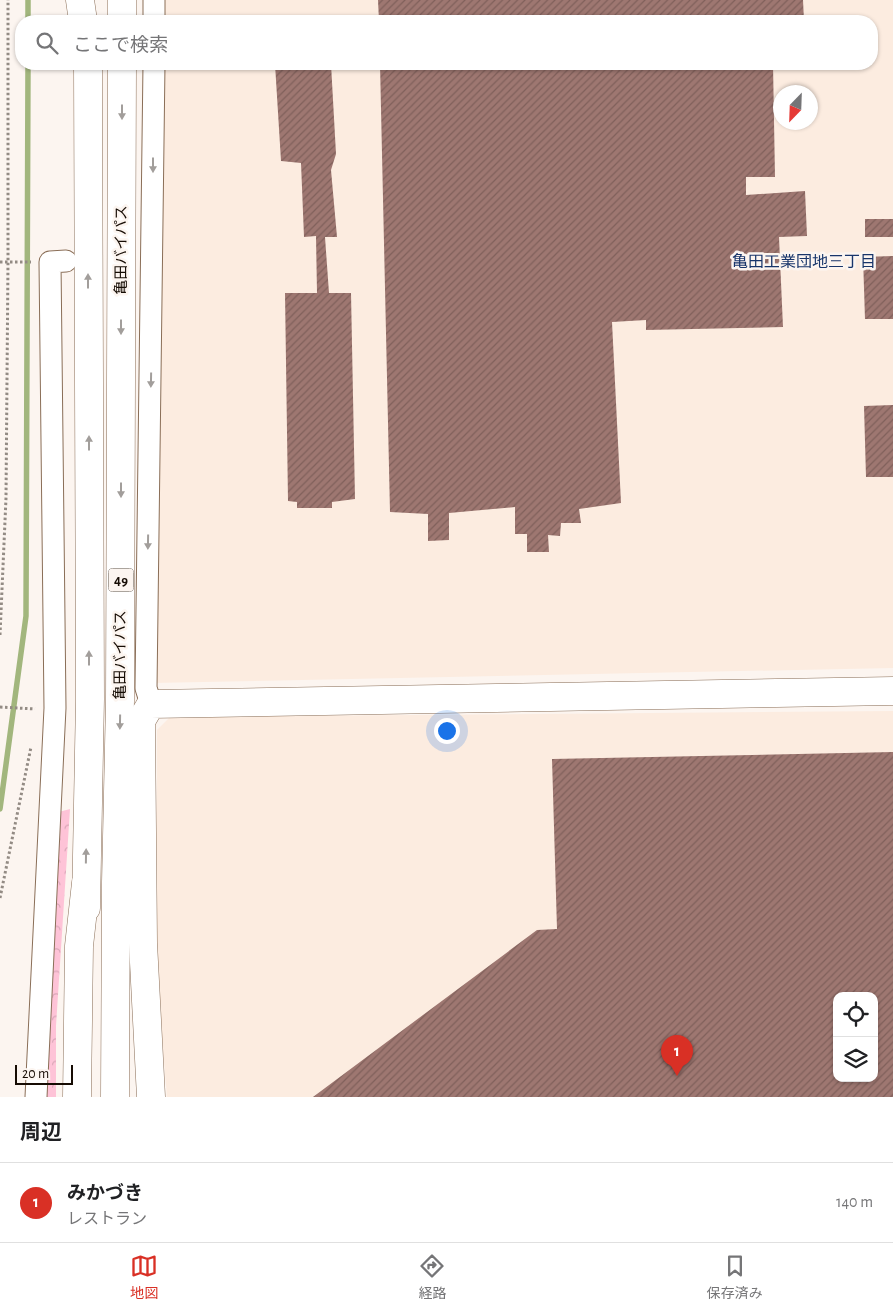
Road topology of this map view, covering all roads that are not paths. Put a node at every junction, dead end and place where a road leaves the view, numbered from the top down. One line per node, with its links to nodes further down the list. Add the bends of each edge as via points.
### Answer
1 (80, 0): 5 (main road)
2 (88, 0): 6 (main road)
3 (122, 0): 7 (main road)
4 (154, 0): 8 (street)
5 (82, 15)
6 (88, 15)
7 (122, 15)
8 (154, 15)
9 (88, 70): 15 (main road, 亀田バイパス / 49, one-way to 9, via 90,699)
10 (122, 70): 19 (main road, 亀田バイパス / 49, one-way to 19)
11 (154, 70): 14 (street, one-way to 14, via 142,257 146,688)
12 (58, 261): 16 (street, via 55,708)
13 (893, 691): 14 (main road)
14 (151, 704): 20 (main road, via 140,721 143,943)
15 (86, 883): 17 (main road, via 79,946); 18 (main road, 亀田バイパス / 49)
16 (36, 1097)
17 (76, 1097)
18 (85, 1097)
19 (116, 1097)
20 (151, 1097)

